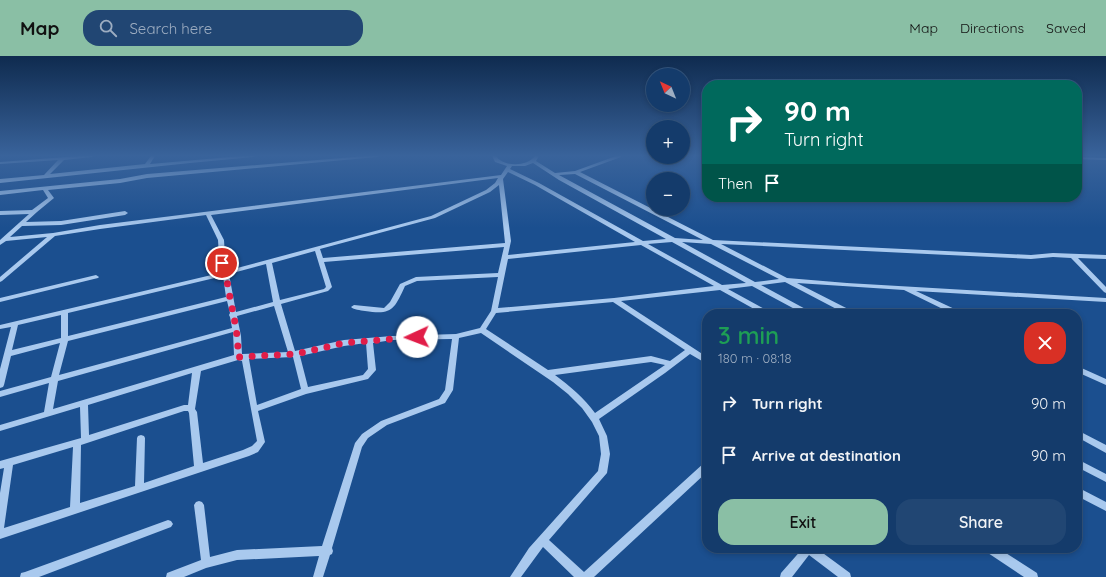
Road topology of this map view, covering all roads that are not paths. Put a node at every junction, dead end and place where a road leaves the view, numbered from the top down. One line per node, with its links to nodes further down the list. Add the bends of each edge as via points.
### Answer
1 (124, 180): 8 (street)
2 (483, 180): 13 (street)
3 (500, 180): 22 (street, via 476,198 433,217)
4 (502, 180): 21 (street)
5 (531, 180): 20 (street)
6 (566, 180): 17 (street)
7 (592, 180): 18 (street)
8 (44, 188): 9 (street); 10 (street, via 51,198)
9 (0, 193)
10 (34, 211): 11 (street); 14 (street)
11 (0, 213)
12 (125, 213): 14 (street, via 61,223)
13 (208, 214): 15 (street); 28 (street, via 221,240)
14 (22, 224): 16 (street)
15 (53, 235): 16 (street); 31 (street)
16 (6, 238): 19 (street)
17 (671, 240): 18 (street); 20 (street); 33 (street)
18 (712, 241): 23 (street, via 1031,257 1053,254); 32 (street)
19 (0, 243)
20 (642, 243): 25 (street); 34 (street)
21 (507, 245): 25 (street); 26 (street)
22 (317, 248): 26 (street); 27 (street)
23 (1072, 256): 24 (street); 36 (street)
24 (1106, 257)
25 (505, 258): 29 (street)
26 (322, 260): 41 (street, via 329,287 326,290)
27 (270, 262): 28 (street); 41 (street)
28 (224, 273): 37 (street); 47 (street)
29 (502, 275): 42 (street, via 416,279 402,285 393,306 389,309 383,311); 48 (street)
30 (96, 277): 38 (street)
31 (0, 280)
32 (786, 280): 33 (street); 35 (street); 45 (street)
33 (752, 283): 34 (street); 44 (street)
34 (719, 287): 39 (street); 43 (street)
35 (903, 288): 40 (street); 46 (street)
36 (1106, 292)
37 (229, 298): 49 (street); 55 (street)
38 (0, 300)
39 (614, 300): 48 (street); 57 (street)
40 (1106, 300)
41 (277, 303): 49 (street); 59 (street)
42 (354, 307)
43 (759, 309)
44 (800, 309)
45 (842, 309)
46 (948, 309)
47 (64, 311): 50 (street); 55 (street)
48 (494, 311): 53 (street)
49 (232, 314): 52 (street)
50 (15, 324): 51 (street); 58 (street)
51 (0, 328)
52 (236, 329): 60 (street, via 239,340); 66 (street)
53 (482, 330): 54 (street); 65 (street)
54 (456, 336): 56 (street); 95 (street, via 449,390 442,401 384,423 365,436 358,446)
55 (65, 340): 58 (street); 66 (street)
56 (369, 341): 59 (street, via 344,343); 69 (street, via 371,373 365,377)
57 (690, 350): 61 (street); 62 (street)
58 (7, 354): 68 (street)
59 (294, 354): 60 (street); 69 (street)
60 (238, 357): 63 (street); 73 (street, via 245,359)
61 (702, 358)
62 (671, 364): 65 (street, via 651,359); 75 (street)
63 (197, 369): 71 (street); 72 (street)
64 (1082, 370): 67 (street)
65 (549, 374): 75 (street, via 586,407)
66 (54, 380): 70 (street); 74 (street)
67 (1106, 382)
68 (0, 385)
69 (305, 391): 73 (street)
70 (0, 394)
71 (84, 403): 74 (street); 79 (street)
72 (191, 409): 79 (street, via 184,408); 83 (street)
73 (254, 409): 83 (street, via 261,442 255,449)
74 (48, 414): 76 (street)
75 (594, 418): 94 (street, via 605,444 606,461 602,473)
76 (0, 428)
77 (1082, 436): 80 (street)
78 (141, 438): 86 (street)
79 (81, 442): 81 (street); 90 (street)
80 (1106, 448)
81 (4, 464): 92 (street)
82 (1082, 466): 85 (street)
83 (199, 469): 86 (street)
84 (702, 471): 105 (street)
85 (1106, 478)
86 (139, 488): 90 (street)
87 (1082, 494): 89 (street)
88 (200, 505): 99 (street)
89 (1106, 507)
90 (75, 510): 93 (street)
91 (168, 524): 100 (street)
92 (0, 527)
93 (0, 534)
94 (543, 540): 103 (street); 104 (street)
95 (328, 550): 99 (street, via 237,555); 102 (street)
96 (805, 553): 106 (street)
97 (815, 553): 107 (street)
98 (997, 553): 108 (street)
99 (198, 569): 101 (street)
100 (25, 577)
101 (171, 577)
102 (318, 577)
103 (515, 577)
104 (581, 577)
105 (586, 577)
106 (785, 577)
107 (846, 577)
108 (1033, 577)

